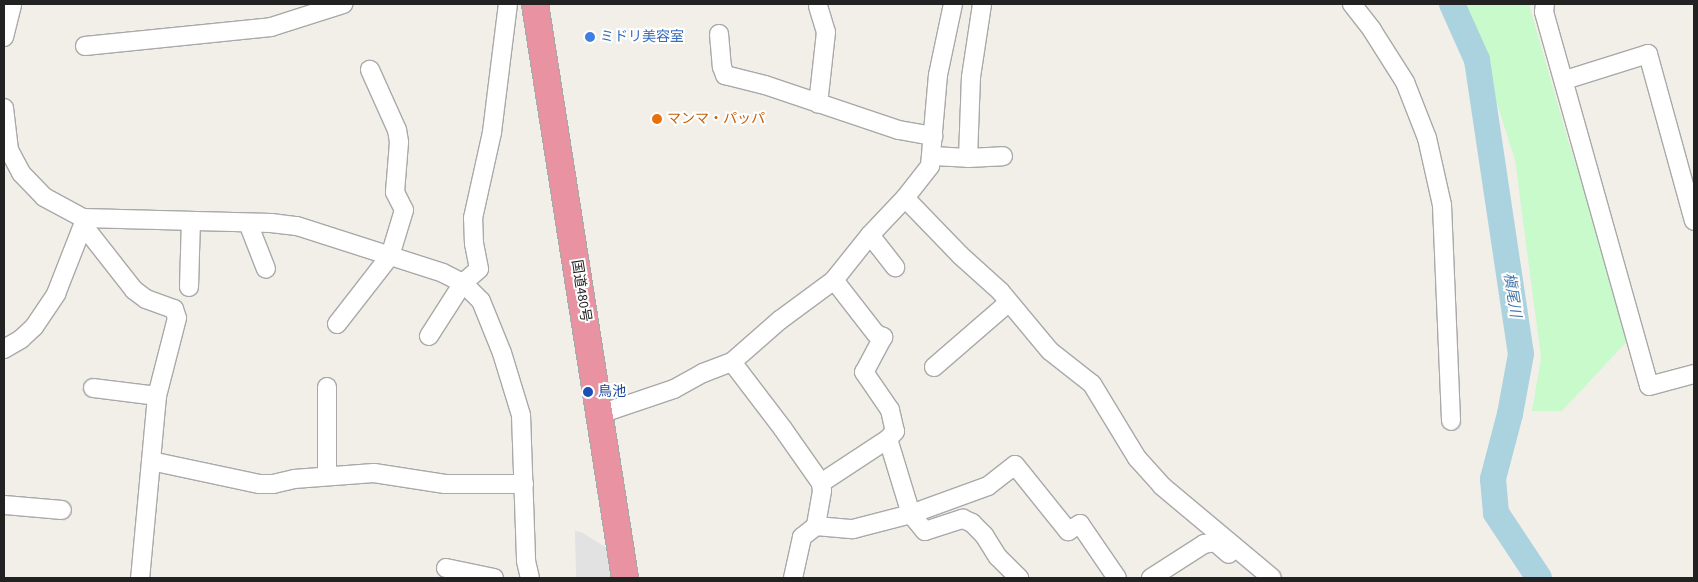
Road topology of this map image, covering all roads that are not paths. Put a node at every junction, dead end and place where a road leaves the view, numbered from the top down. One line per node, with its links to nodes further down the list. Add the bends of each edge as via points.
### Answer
1 (508, 4): 31 (street, via 492,132 473,218 479,269)
2 (535, 4): 43 (highway, 国道480号)
3 (953, 4): 17 (street, via 938,75)
4 (982, 4): 20 (street, via 972,77)
5 (1352, 4): 44 (street, via 1405,82 1427,138 1442,206)
6 (1545, 4): 14 (street, via 1544,12)
7 (10, 5): 11 (street)
8 (332, 5): 12 (street, via 271,27)
9 (818, 6): 15 (street, via 826,32)
10 (719, 34): 15 (street, via 724,75)
11 (4, 37)
12 (85, 46)
13 (370, 70): 27 (street, via 397,130 399,142 395,192 404,210)
14 (1565, 80): 23 (street, via 1648,54); 39 (street, via 1649,386)
15 (818, 104): 17 (street, via 899,130)
16 (4, 118): 24 (street, via 9,150 21,173 44,197)
17 (933, 136): 18 (street)
18 (932, 156): 20 (street); 21 (street, via 930,166)
19 (1003, 156): 20 (street)
20 (968, 158)
21 (906, 198): 26 (street); 33 (street)
22 (191, 221): 24 (street); 25 (street); 32 (street)
23 (1694, 221)
24 (83, 222): 36 (street, via 56,294 34,327); 42 (street, via 134,290 146,299 174,309 177,318)
25 (248, 223): 27 (street, via 297,226); 29 (street)
26 (870, 235): 28 (street); 30 (street)
27 (390, 256): 31 (street); 34 (street)
28 (895, 267)
29 (266, 269)
30 (834, 280): 37 (street, via 780,320); 45 (street, via 876,334 883,337 864,372 890,410 895,432)
31 (463, 283): 35 (street); 49 (street, via 481,301 519,406)
32 (189, 287)
33 (1009, 302): 38 (street); 56 (street, via 1050,351 1092,384 1137,458 1162,486)
34 (338, 324)
35 (429, 336)
36 (4, 350)
37 (732, 362): 43 (street, via 702,373 674,389); 48 (street)
38 (934, 367)
39 (1694, 374)
40 (327, 386): 47 (street)
41 (94, 388): 42 (street)
42 (157, 396): 46 (street)
43 (600, 414): 61 (highway, 国道480号)
44 (1450, 421)
45 (888, 439): 48 (street); 53 (street)
46 (151, 461): 47 (street, via 259,484); 58 (street)
47 (327, 476): 49 (street, via 374,473 445,484)
48 (821, 483): 55 (street)
49 (524, 484): 60 (street, via 526,561)
50 (961, 495): 53 (street); 54 (street); 64 (street, via 988,486 1015,465 1068,531 1080,524)
51 (4, 505): 52 (street)
52 (62, 510)
53 (911, 514): 54 (street, via 925,531 963,519); 55 (street, via 853,529)
54 (968, 522): 63 (street, via 984,535 998,557)
55 (816, 526): 62 (street, via 802,537)
56 (1254, 564): 65 (street, via 1240,564 1215,542 1204,544); 66 (street)
57 (446, 568): 59 (street)
58 (140, 578)
59 (494, 578)
60 (530, 578)
61 (625, 578)
62 (794, 578)
63 (1019, 578)
64 (1117, 578)
65 (1151, 578)
66 (1272, 578)

